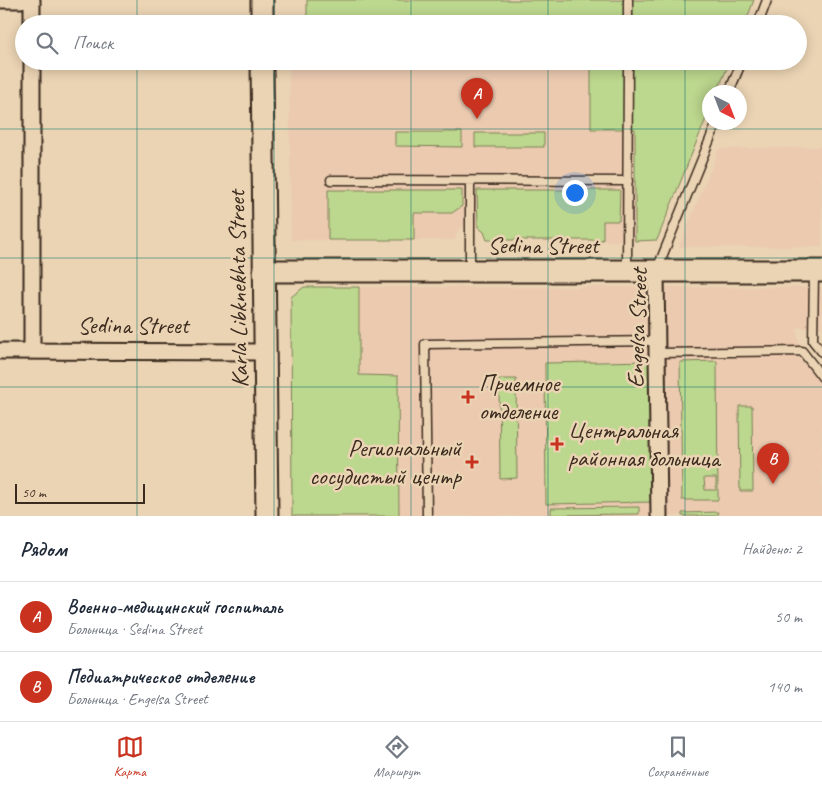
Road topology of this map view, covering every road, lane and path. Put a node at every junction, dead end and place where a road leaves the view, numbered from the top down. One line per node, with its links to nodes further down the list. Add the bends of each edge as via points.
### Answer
1 (0, 0): 2 (street)
2 (21, 0)
3 (32, 0): 7 (street)
4 (262, 0): 8 (street)
5 (628, 0): 9 (lane)
6 (767, 0): 10 (lane)
7 (32, 15)
8 (262, 15)
9 (628, 15)
10 (761, 15)
11 (32, 70): 27 (street)
12 (262, 70): 20 (street, Karla Libknekhta Street)
13 (628, 70): 18 (lane)
14 (738, 70): 15 (lane)
15 (732, 85)
16 (714, 130): 23 (lane, Engelsa Street)
17 (331, 180): 19 (lane)
18 (628, 180): 19 (lane); 22 (lane)
19 (470, 181): 21 (lane)
20 (264, 271): 21 (street, Sedina Street); 28 (street, Karla Libknekhta Street)
21 (470, 271): 22 (street, Sedina Street)
22 (627, 271): 23 (street, Sedina Street)
23 (656, 271): 24 (street, Sedina Street); 25 (street, Engelsa Street)
24 (818, 271): 29 (lane, via 813,341)
25 (657, 347): 30 (lane, via 802,351); 32 (lane, via 425,344); 33 (street, Engelsa Street)
26 (0, 351): 27 (street, Sedina Street)
27 (32, 351): 28 (street, Sedina Street)
28 (265, 352): 31 (street, Karla Libknekhta Street)
29 (822, 352)
30 (822, 377)
31 (267, 516)
32 (427, 516)
33 (658, 516)

